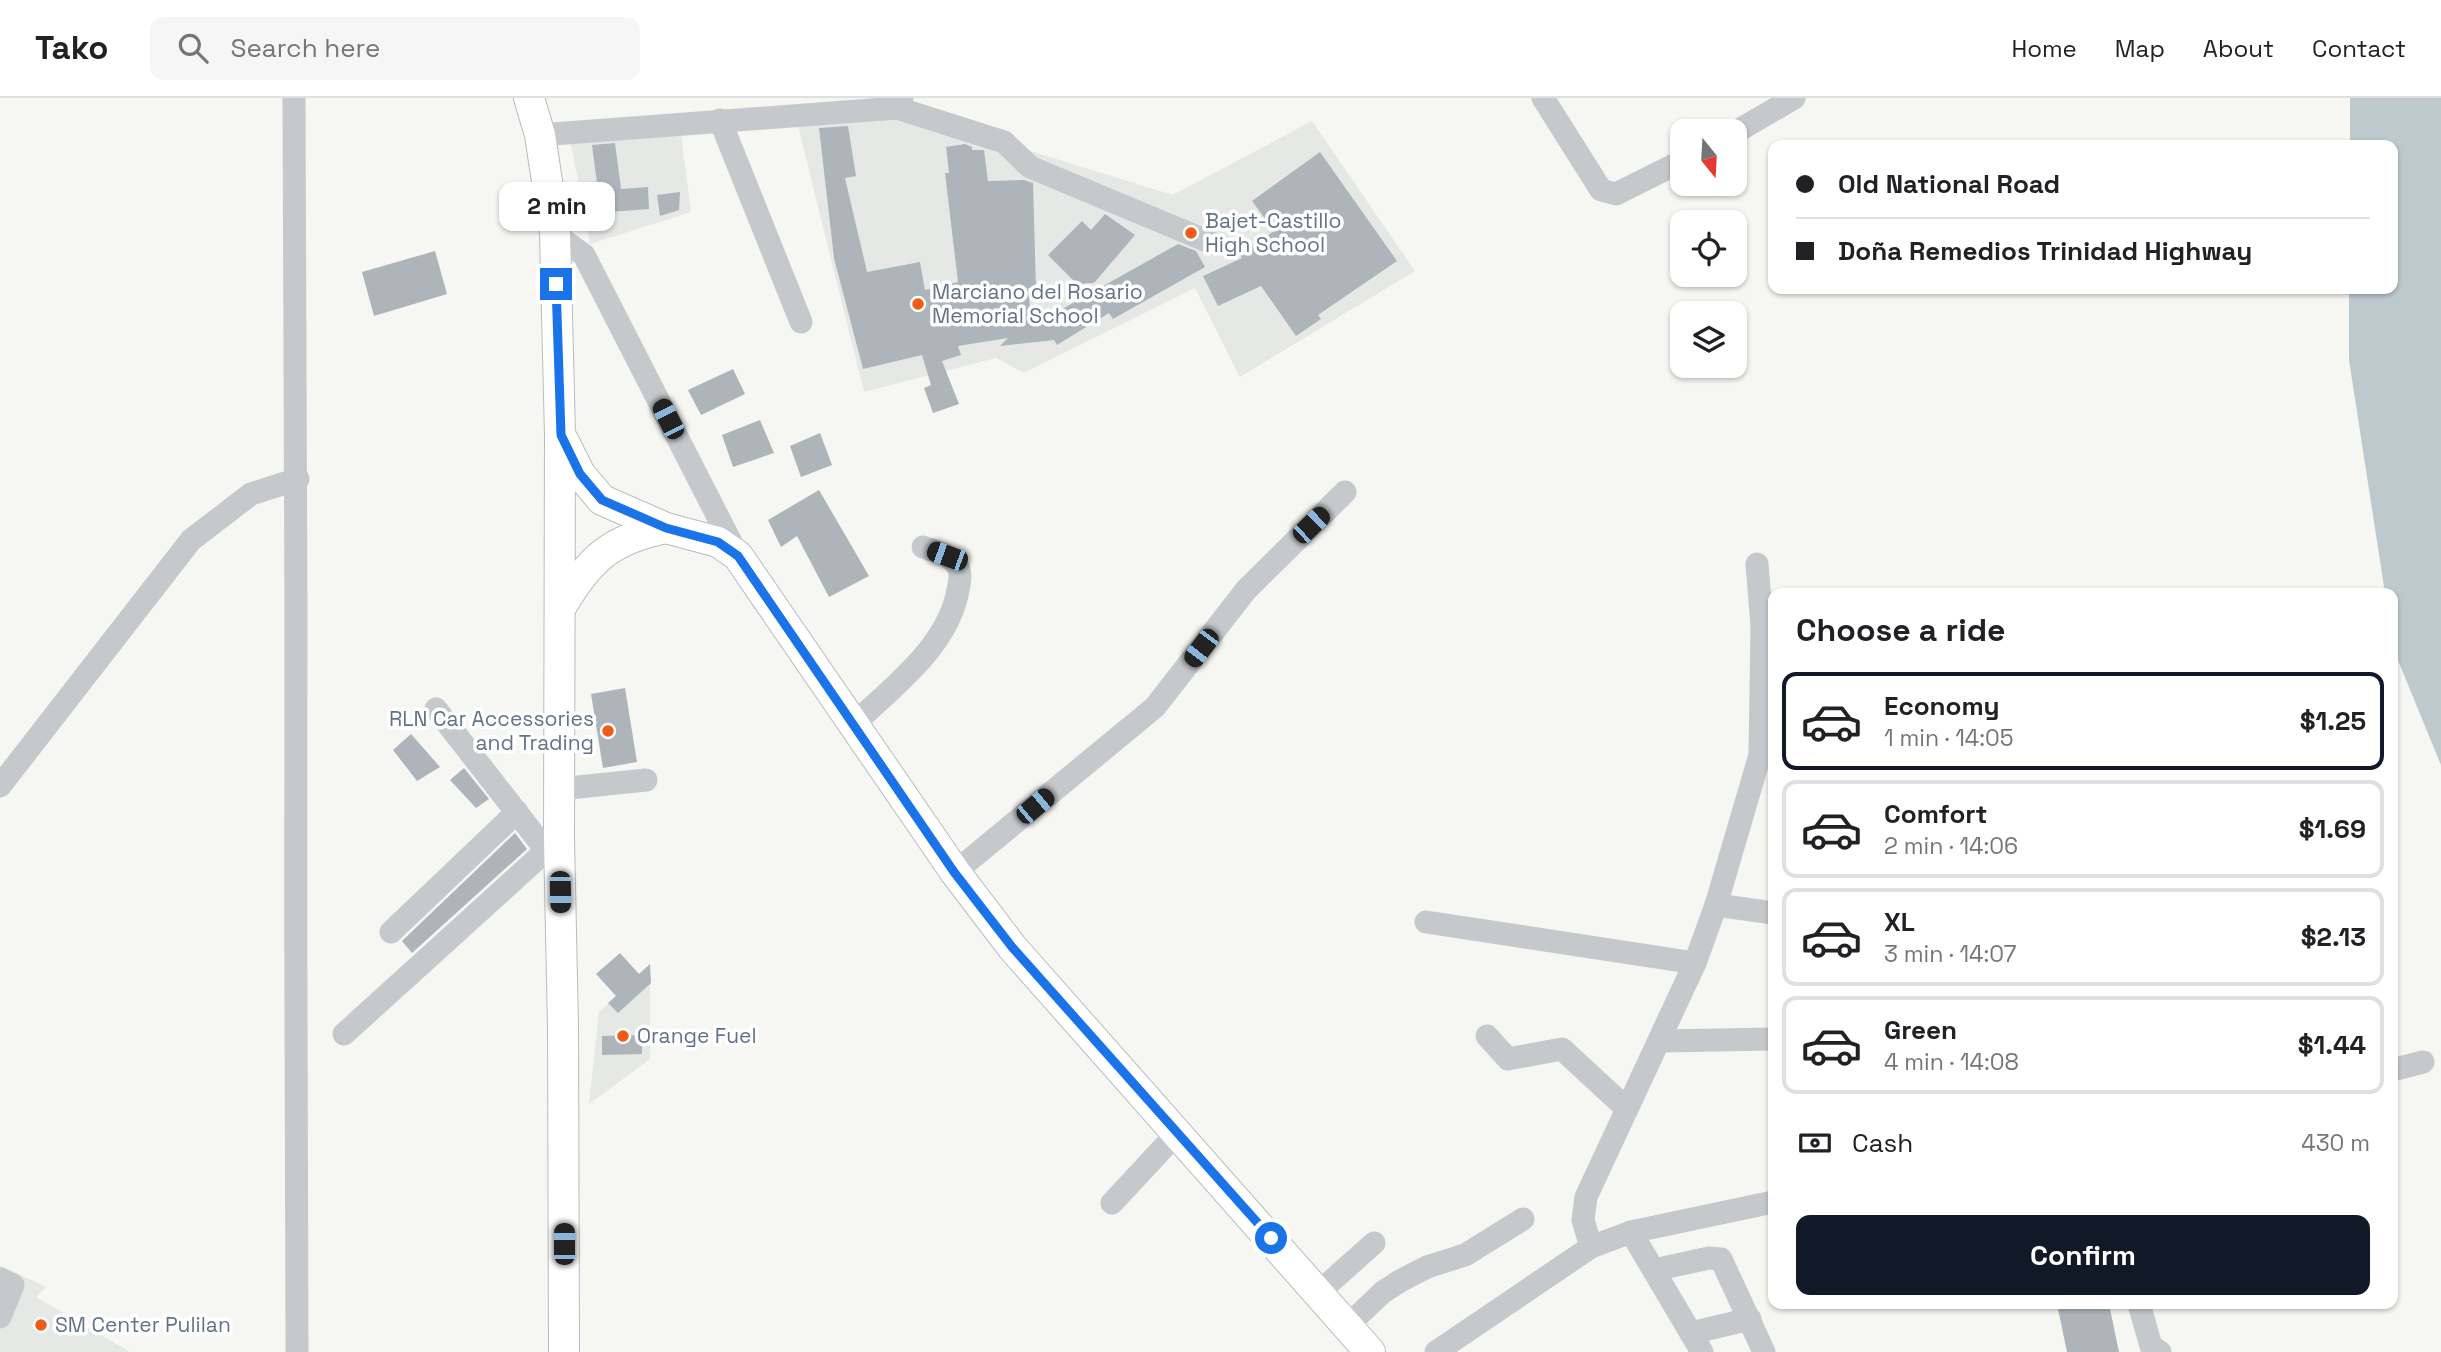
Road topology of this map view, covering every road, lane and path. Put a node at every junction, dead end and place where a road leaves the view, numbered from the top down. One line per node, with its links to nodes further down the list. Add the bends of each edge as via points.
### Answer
1 (294, 98): 14 (street)
2 (529, 98): 8 (main road)
3 (1543, 98): 9 (street, via 1601,190 1616,194)
4 (1794, 98): 7 (street)
5 (899, 103): 6 (street); 11 (street, via 1004,142 1030,167)
6 (720, 120): 8 (street); 12 (street)
7 (1747, 125)
8 (540, 135): 10 (main road)
9 (1670, 167)
10 (555, 234): 13 (main road); 18 (street, via 584,255)
11 (1212, 243)
12 (801, 322)
13 (561, 435): 16 (main road, via 580,474 602,500); 20 (main road)
14 (298, 479): 24 (street, via 251,494 191,540); 56 (street)
15 (1345, 492): 28 (street, via 1246,590 1155,707)
16 (666, 528): 18 (main road, via 718,542); 20 (main road, via 621,540 594,559)
17 (923, 547): 22 (street, via 958,565 956,601 937,640)
18 (738, 556): 22 (main road)
19 (1757, 564): 29 (street, via 1762,625 1760,755)
20 (561, 607): 25 (main road)
21 (436, 709): 26 (street)
22 (852, 726): 28 (main road)
23 (646, 780): 25 (street)
24 (0, 786)
25 (559, 789): 27 (main road)
26 (517, 812): 27 (street); 32 (street)
27 (552, 844): 34 (street); 57 (main road, via 563,1039)
28 (954, 872): 41 (main road, via 1012,947)
29 (1716, 905): 30 (street); 33 (street)
30 (1768, 913)
31 (1426, 922): 33 (street)
32 (391, 932)
33 (1695, 963): 37 (street)
34 (344, 1034)
35 (1487, 1036): 40 (street, via 1508,1059 1562,1049)
36 (1768, 1039): 37 (street)
37 (1662, 1041): 40 (street)
38 (2423, 1062): 39 (street)
39 (2398, 1068)
40 (1627, 1109): 47 (street, via 1586,1197 1583,1220)
41 (1178, 1132): 42 (street); 50 (main road)
42 (1112, 1203)
43 (1768, 1203): 45 (street)
44 (1522, 1219): 54 (street, via 1465,1255 1400,1281)
45 (1631, 1232): 47 (street); 48 (street)
46 (1374, 1243): 50 (street)
47 (1591, 1247): 59 (street)
48 (1654, 1270): 53 (street, via 1721,1259); 55 (street)
49 (0, 1279): 52 (street, via 13,1285)
50 (1318, 1293): 54 (main road)
51 (2140, 1309): 61 (street, via 2151,1346)
52 (0, 1317)
53 (1750, 1319): 55 (street); 60 (street)
54 (1347, 1326): 58 (main road)
55 (1697, 1342)
56 (297, 1352)
57 (564, 1352)
58 (1370, 1352)
59 (1436, 1352)
60 (1764, 1352)
61 (2160, 1352)

